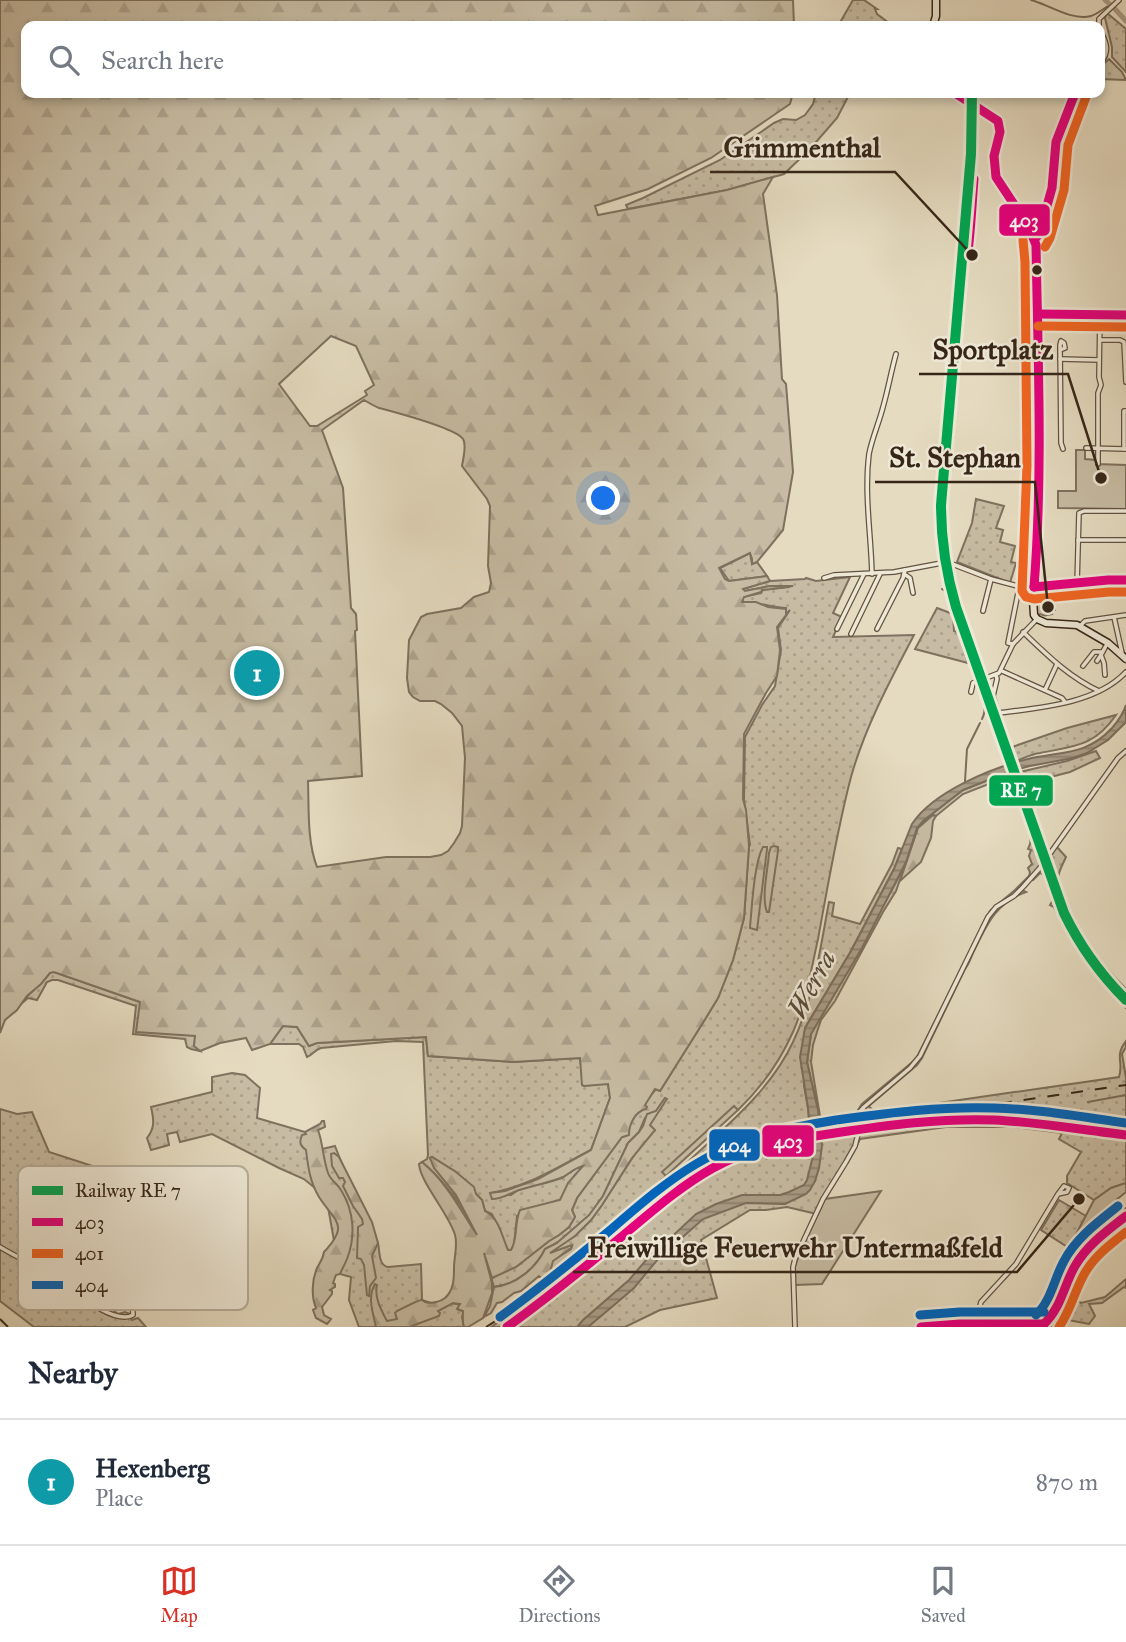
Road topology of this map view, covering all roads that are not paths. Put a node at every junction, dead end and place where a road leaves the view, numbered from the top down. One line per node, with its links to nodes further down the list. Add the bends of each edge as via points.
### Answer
1 (936, 0): 3 (main road)
2 (1119, 1): 4 (street)
3 (934, 21)
4 (1099, 21)
5 (962, 98): 7 (main road, via 998,121 1000,132 993,156 996,177)
6 (1073, 98): 7 (street, via 1056,142 1052,188)
7 (1035, 239): 8 (main road)
8 (1038, 314): 9 (street); 35 (main road, via 1039,489)
9 (1100, 315): 10 (street); 11 (street)
10 (1126, 316)
11 (1100, 340): 15 (street); 16 (street, via 1124,342)
12 (1060, 350): 14 (street)
13 (896, 354): 28 (street, via 869,460)
14 (1060, 359): 15 (street); 19 (street)
15 (1099, 360): 20 (street)
16 (1126, 382)
17 (1126, 411): 21 (street)
18 (1086, 448): 20 (street)
19 (1063, 449)
20 (1098, 449): 21 (street); 22 (street)
21 (1125, 449)
22 (1098, 464)
23 (1126, 511): 24 (street, via 1084,511 1078,515)
24 (1078, 540): 25 (street); 33 (street)
25 (1126, 540)
26 (904, 572): 29 (street); 31 (street, via 943,562); 36 (street); 43 (street)
27 (864, 574): 28 (street); 30 (street); 42 (street)
28 (872, 574): 29 (street)
29 (880, 574): 45 (street)
30 (824, 578)
31 (991, 579): 34 (street); 37 (street)
32 (1126, 580): 33 (street)
33 (1077, 584): 35 (street)
34 (1019, 587): 35 (street); 47 (street, via 1008,642)
35 (1034, 589): 40 (main road, via 1032,608)
36 (913, 593)
37 (983, 611)
38 (1126, 615): 39 (street)
39 (1114, 617): 41 (street); 49 (street)
40 (1037, 619): 41 (main road); 44 (street)
41 (1080, 625): 46 (main road)
42 (837, 629)
43 (877, 629)
44 (1023, 632): 47 (street); 51 (street)
45 (851, 634)
46 (1108, 643): 48 (street); 49 (main road)
47 (1013, 644): 53 (street)
48 (1102, 653): 50 (street); 52 (street, via 1094,652); 56 (street)
49 (1124, 657)
50 (1097, 661)
51 (1057, 664): 57 (street); 58 (street)
52 (1083, 666)
53 (1001, 671): 55 (street); 57 (street)
54 (1126, 673): 58 (street)
55 (996, 675): 59 (street, via 973,683); 60 (street, via 993,696 998,713)
56 (1105, 675)
57 (1045, 690): 60 (street)
58 (1099, 691): 60 (street)
59 (971, 692)
60 (1065, 702)
61 (1126, 751): 62 (street, via 1039,869 992,912 920,1056 858,1114)
62 (858, 1131): 63 (main road, via 933,1121 993,1120); 72 (main road, via 760,1148 712,1168); 73 (street, via 851,1154 823,1199 795,1259)
63 (1126, 1135)
64 (1058, 1194): 71 (street, via 1016,1264 982,1302)
65 (1126, 1216): 70 (street, via 1087,1250)
66 (0, 1247): 67 (street)
67 (18, 1257)
68 (98, 1310): 69 (street, via 125,1320)
69 (133, 1310)
70 (1043, 1325): 71 (street)
71 (978, 1326): 74 (street)
72 (507, 1327)
73 (795, 1327)
74 (920, 1327)

